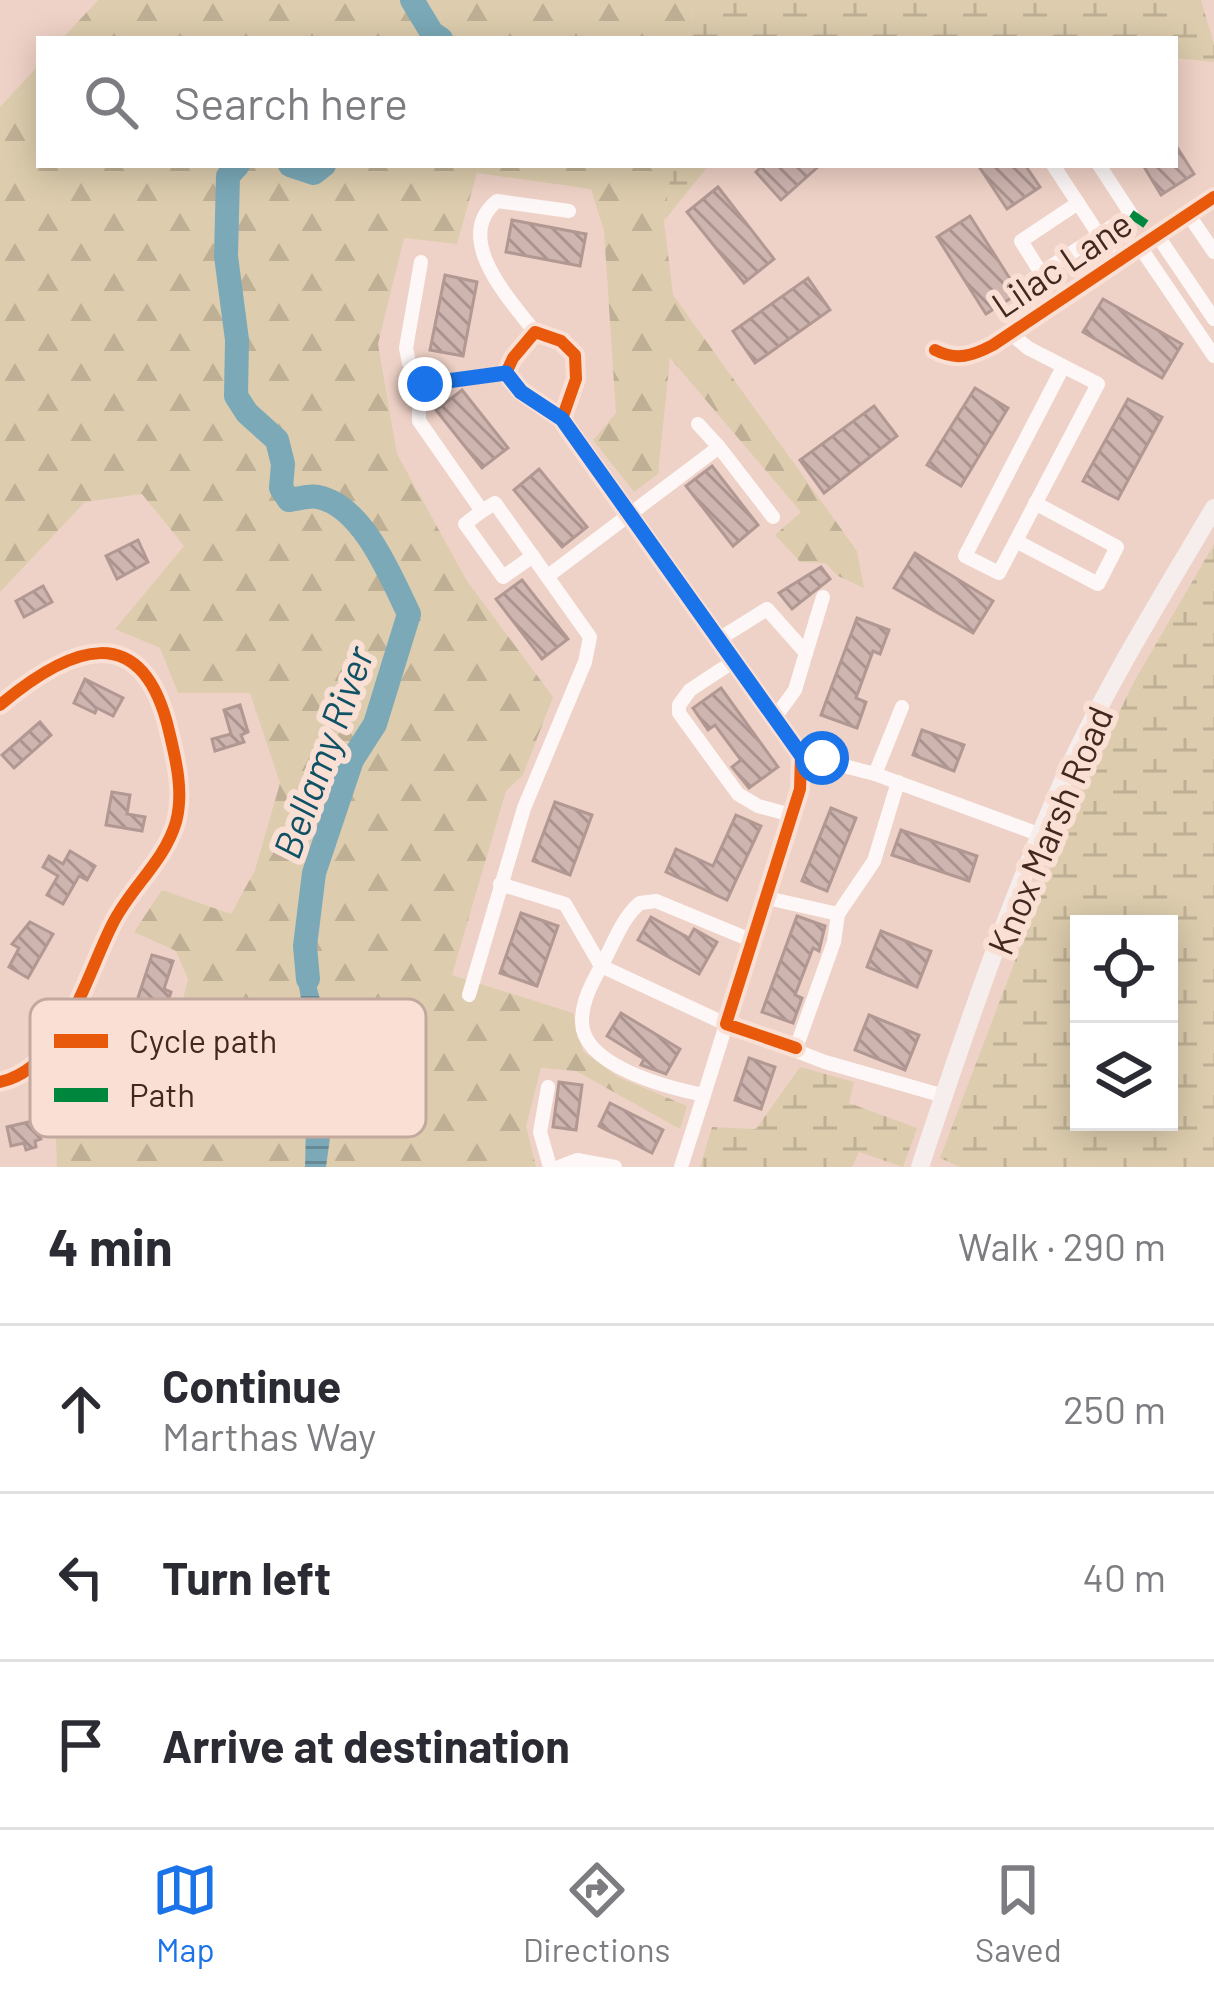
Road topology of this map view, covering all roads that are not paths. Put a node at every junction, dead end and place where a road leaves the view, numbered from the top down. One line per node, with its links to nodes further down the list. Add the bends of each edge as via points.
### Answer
1 (1055, 168): 4 (street)
2 (1101, 168): 7 (street, via 1131,214)
3 (1214, 196): 6 (street, Lilac Lane)
4 (1078, 203): 7 (street); 7 (street, via 1021,241 1041,273)
5 (569, 211): 14 (street, via 497,201 485,214 486,261)
6 (1188, 214): 8 (street, Lilac Lane); 10 (street)
7 (1099, 235): 11 (street)
8 (1157, 235): 9 (street, Lilac Lane); 13 (street, Lilac Lane)
9 (1140, 247): 11 (street, Lilac Lane); 17 (street, Lilac Lane)
10 (1214, 252)
11 (1116, 261): 15 (street, Lilac Lane)
12 (421, 262): 20 (street, via 406,348)
13 (1214, 319)
14 (535, 332): 19 (street); 21 (street, via 574,355 576,379)
15 (1010, 333): 16 (street, Lilac Lane, via 966,357); 18 (street)
16 (935, 350)
17 (1214, 356)
18 (1063, 367): 24 (street, via 1098,384); 29 (street, via 965,556 999,573)
19 (506, 373): 20 (street); 21 (street)
20 (425, 384): 26 (street, via 419,421)
21 (562, 419): 27 (street)
22 (698, 424): 23 (street)
23 (719, 447): 27 (street); 28 (street)
24 (1035, 503): 29 (street); 29 (street, via 1117,547 1108,566 1098,584)
25 (1214, 508): 43 (main road, Knox Marsh Road, via 1094,718)
26 (482, 512): 30 (street, via 495,502); 30 (street, via 465,524 503,577)
27 (628, 515): 31 (street); 33 (street)
28 (773, 517)
29 (1016, 541)
30 (533, 556): 31 (street)
31 (548, 576): 44 (street, via 585,627 589,648)
32 (824, 597): 34 (street)
33 (719, 639): 34 (street, via 767,609); 35 (street)
34 (806, 653): 38 (street)
35 (734, 661): 38 (street); 42 (street, via 690,690 680,713 738,794)
36 (0, 705): 50 (street, via 92,651 122,656 147,675 166,721 179,784 176,820 112,924)
37 (902, 707): 40 (street)
38 (775, 719): 39 (street)
39 (801, 755): 40 (street); 42 (street)
40 (875, 774): 41 (street)
41 (898, 782): 43 (street); 46 (street, via 874,861)
42 (791, 815): 45 (street)
43 (1041, 835): 57 (main road, Knox Marsh Road)
44 (500, 884): 48 (street, via 565,904); 49 (street)
45 (767, 898): 46 (street); 47 (street)
46 (838, 914): 52 (street)
47 (753, 941): 48 (street, via 647,901 627,916); 51 (street)
48 (602, 966): 51 (street); 56 (street, via 582,1018 593,1048 647,1081)
49 (469, 995)
50 (80, 999)
51 (726, 1024): 52 (street); 56 (street)
52 (796, 1048): 57 (street)
53 (30, 1067): 54 (street)
54 (0, 1082)
55 (548, 1087): 58 (street, via 540,1132)
56 (704, 1094): 60 (street)
57 (944, 1096): 61 (main road, Knox Marsh Road)
58 (554, 1167): 59 (street, via 577,1160)
59 (615, 1167)
60 (681, 1167)
61 (920, 1167)

